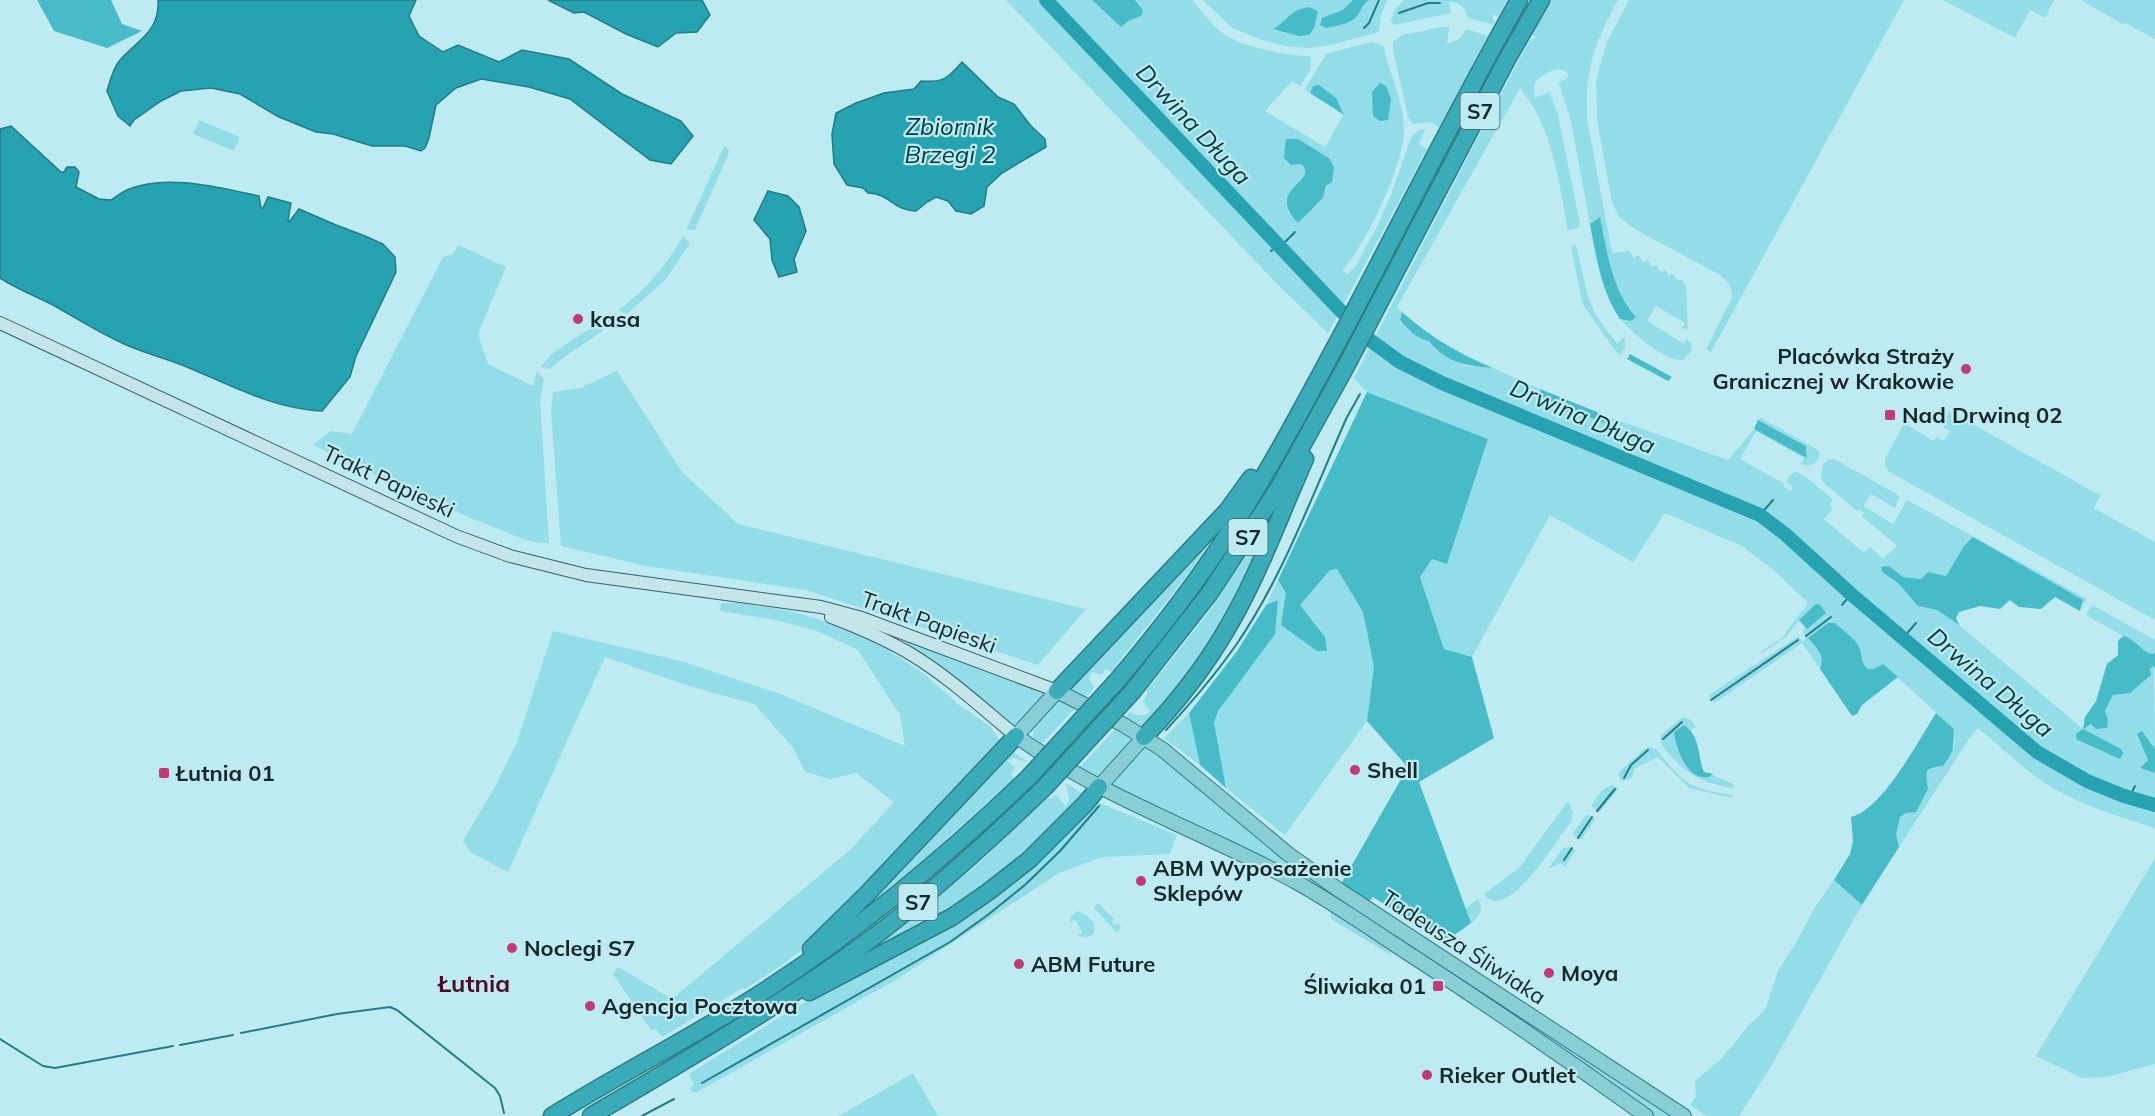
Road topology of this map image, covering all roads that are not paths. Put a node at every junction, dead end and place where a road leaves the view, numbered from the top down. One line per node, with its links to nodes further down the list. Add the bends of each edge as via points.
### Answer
1 (1519, 0): 5 (highway, S7)
2 (1541, 0): 4 (highway, S7)
3 (0, 323): 6 (street, Trakt Papieski, via 456,536 510,556 586,575)
4 (1344, 370): 9 (highway, via 1238,610 1201,669); 12 (highway, S7, bridge, via 1278,489 1235,556 1133,691 1046,787 956,871 871,939)
5 (1305, 401): 7 (highway, via 1227,511); 11 (highway, S7, bridge, via 1228,535 1175,610 1116,682 988,817 862,923)
6 (784, 601): 7 (street, Trakt Papieski, via 862,618); 8 (street, Trakt Papieski, via 858,628 915,656)
7 (1057, 691): 8 (main road); 9 (main road, Tadeusza Śliwiaka)
8 (1016, 736): 10 (main road, Tadeusza Śliwiaka); 11 (highway, via 866,895)
9 (1144, 737): 10 (main road); 16 (main road, Tadeusza Śliwiaka, via 1196,775 1288,854 1339,890)
10 (1099, 787): 12 (highway, via 1029,860 952,917 815,990); 15 (main road, Tadeusza Śliwiaka, via 1302,885 1531,1035)
11 (771, 987): 13 (highway, S7)
12 (780, 1003): 14 (highway, S7)
13 (552, 1116)
14 (591, 1116)
15 (1646, 1116)
16 (1684, 1116)

